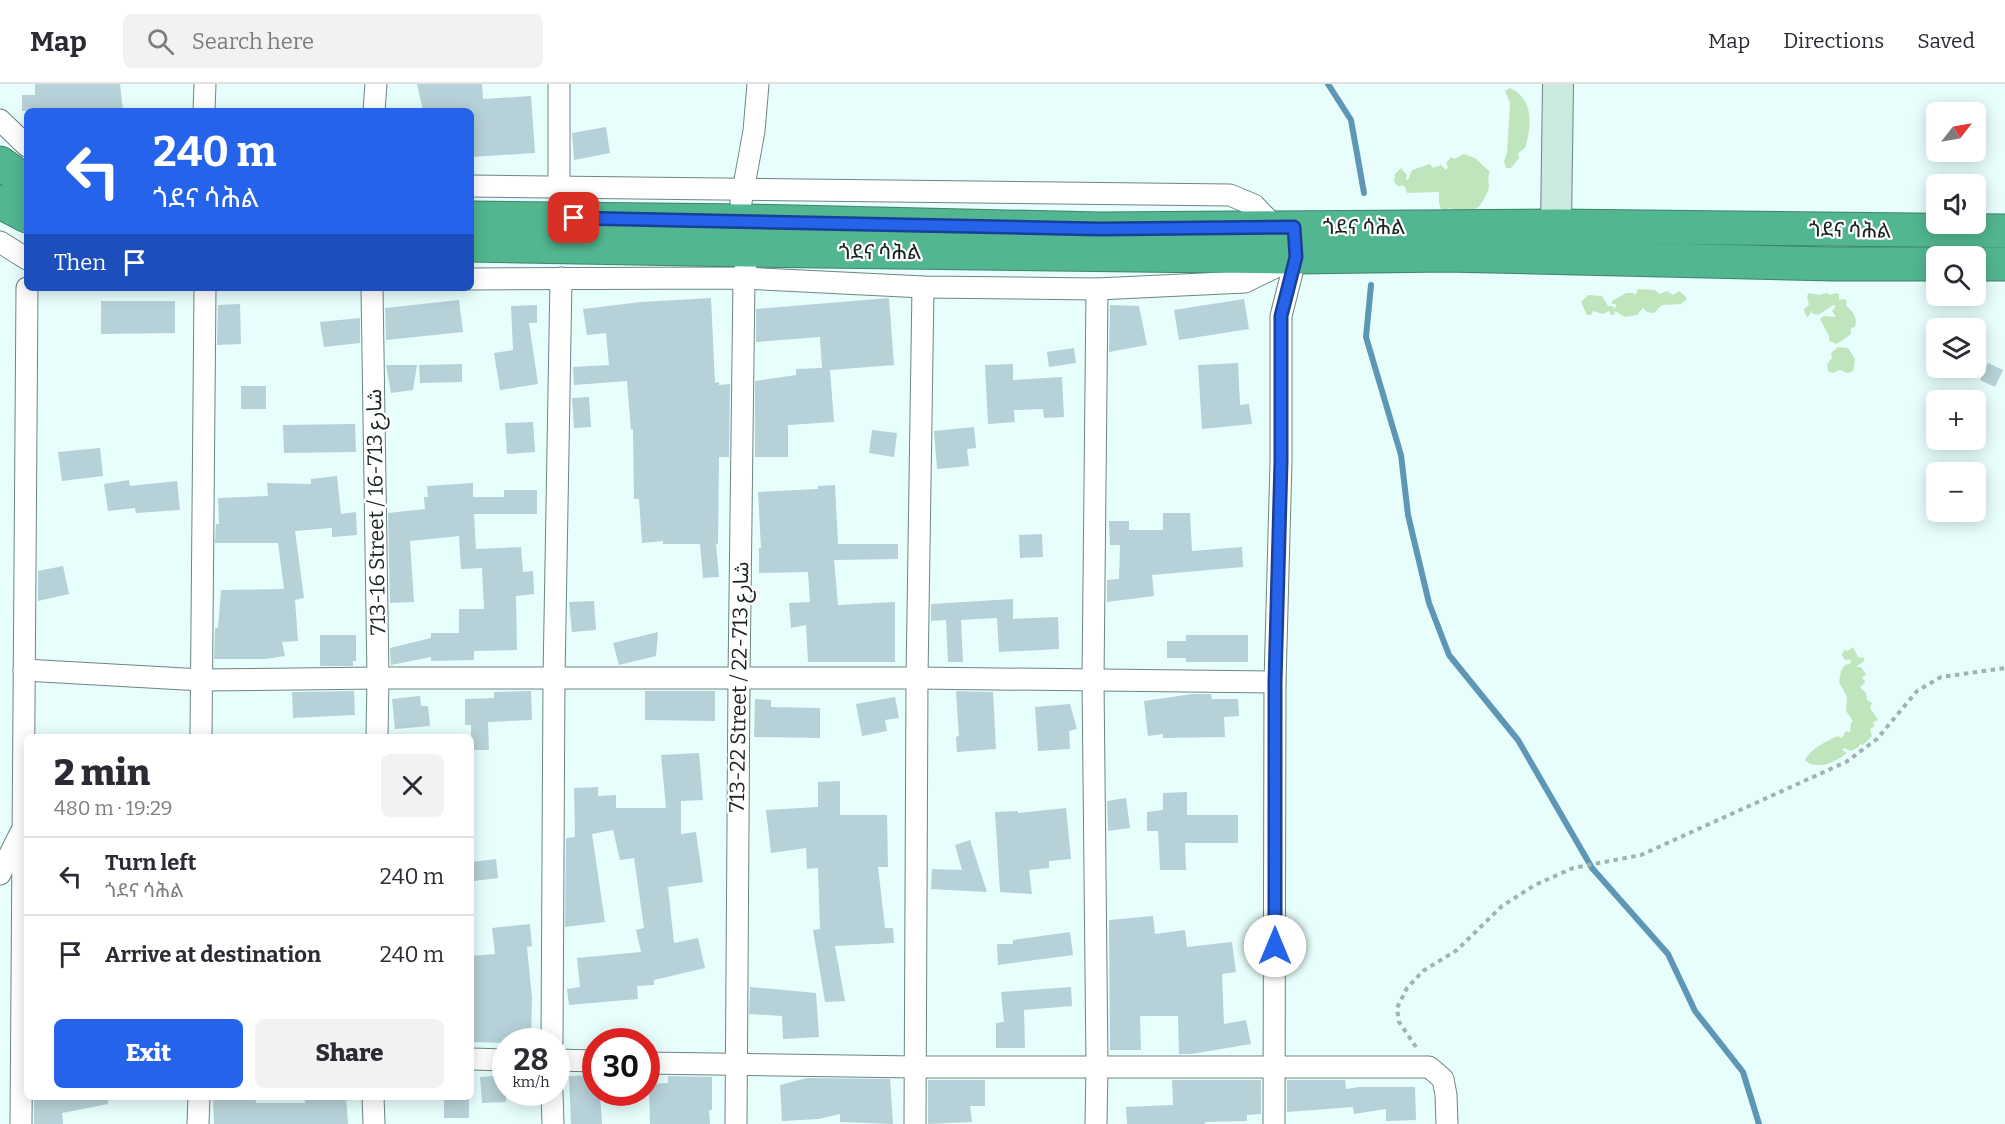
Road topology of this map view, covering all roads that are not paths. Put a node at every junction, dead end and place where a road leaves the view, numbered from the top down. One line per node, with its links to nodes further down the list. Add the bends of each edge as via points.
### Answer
1 (205, 84): 6 (street)
2 (376, 84): 7 (street)
3 (559, 84): 13 (street)
4 (759, 84): 14 (street, 713-22 Street / شارع 713-22)
5 (1558, 84): 18 (street)
6 (204, 108)
7 (374, 108)
8 (0, 120): 9 (street)
9 (24, 143)
10 (0, 163): 11 (highway)
11 (24, 180)
12 (474, 186): 13 (street)
13 (559, 187): 14 (street)
14 (743, 189): 20 (street, via 1230,195 1254,206); 23 (street, 713-22 Street / شارع 713-22)
15 (0, 202): 16 (highway)
16 (24, 214)
17 (474, 218): 23 (highway, ጎደና ሳሕል)
18 (1556, 226): 19 (highway, ጎደና ሳሕል); 20 (highway, ጎደና ሳሕል)
19 (2005, 231)
20 (1288, 237): 23 (highway, ጎደና ሳሕል, via 1100,229); 25 (highway, ጎደና ሳሕል, via 1446,255); 31 (street, via 1245,282); 42 (street, via 1281,316)
21 (0, 242): 24 (street)
22 (474, 245): 23 (highway, ጎደና ሳሕል)
23 (744, 250): 28 (street); 30 (street); 38 (street, 713-22 Street / شارع 713-22)
24 (24, 257)
25 (1926, 264)
26 (1986, 264): 27 (highway)
27 (2005, 264)
28 (561, 278): 29 (street); 37 (street)
29 (474, 279)
30 (922, 287): 31 (street); 39 (street)
31 (1097, 289): 41 (street)
32 (27, 291): 35 (street)
33 (205, 291): 40 (street)
34 (372, 291): 36 (street, 713-16 Street / شارع 713-16)
35 (24, 670): 40 (street); 45 (street)
36 (378, 678): 37 (street); 40 (street); 44 (street, 713-16 Street / شارع 713-16)
37 (554, 678): 38 (street); 47 (street)
38 (739, 678): 39 (street); 52 (street, 713-22 Street / شارع 713-22)
39 (917, 678): 41 (street); 53 (street)
40 (202, 680): 43 (street)
41 (1093, 680): 42 (street); 54 (street)
42 (1275, 682): 55 (street)
43 (201, 734)
44 (377, 734)
45 (23, 829): 46 (street); 49 (street)
46 (0, 874)
47 (552, 1028)
48 (474, 1059): 50 (street)
49 (24, 1060): 59 (street)
50 (492, 1060)
51 (660, 1062): 52 (street)
52 (737, 1065): 53 (street); 63 (street, 713-22 Street / شارع 713-22)
53 (916, 1066): 54 (street); 64 (street)
54 (1097, 1066): 55 (street); 65 (street)
55 (1275, 1066): 66 (street); 67 (street, via 1429,1067 1443,1079)
56 (199, 1100): 60 (street)
57 (373, 1100): 61 (street)
58 (552, 1106): 62 (street)
59 (21, 1124)
60 (198, 1124)
61 (374, 1124)
62 (553, 1124)
63 (736, 1124)
64 (915, 1124)
65 (1096, 1124)
66 (1274, 1124)
67 (1447, 1124)

